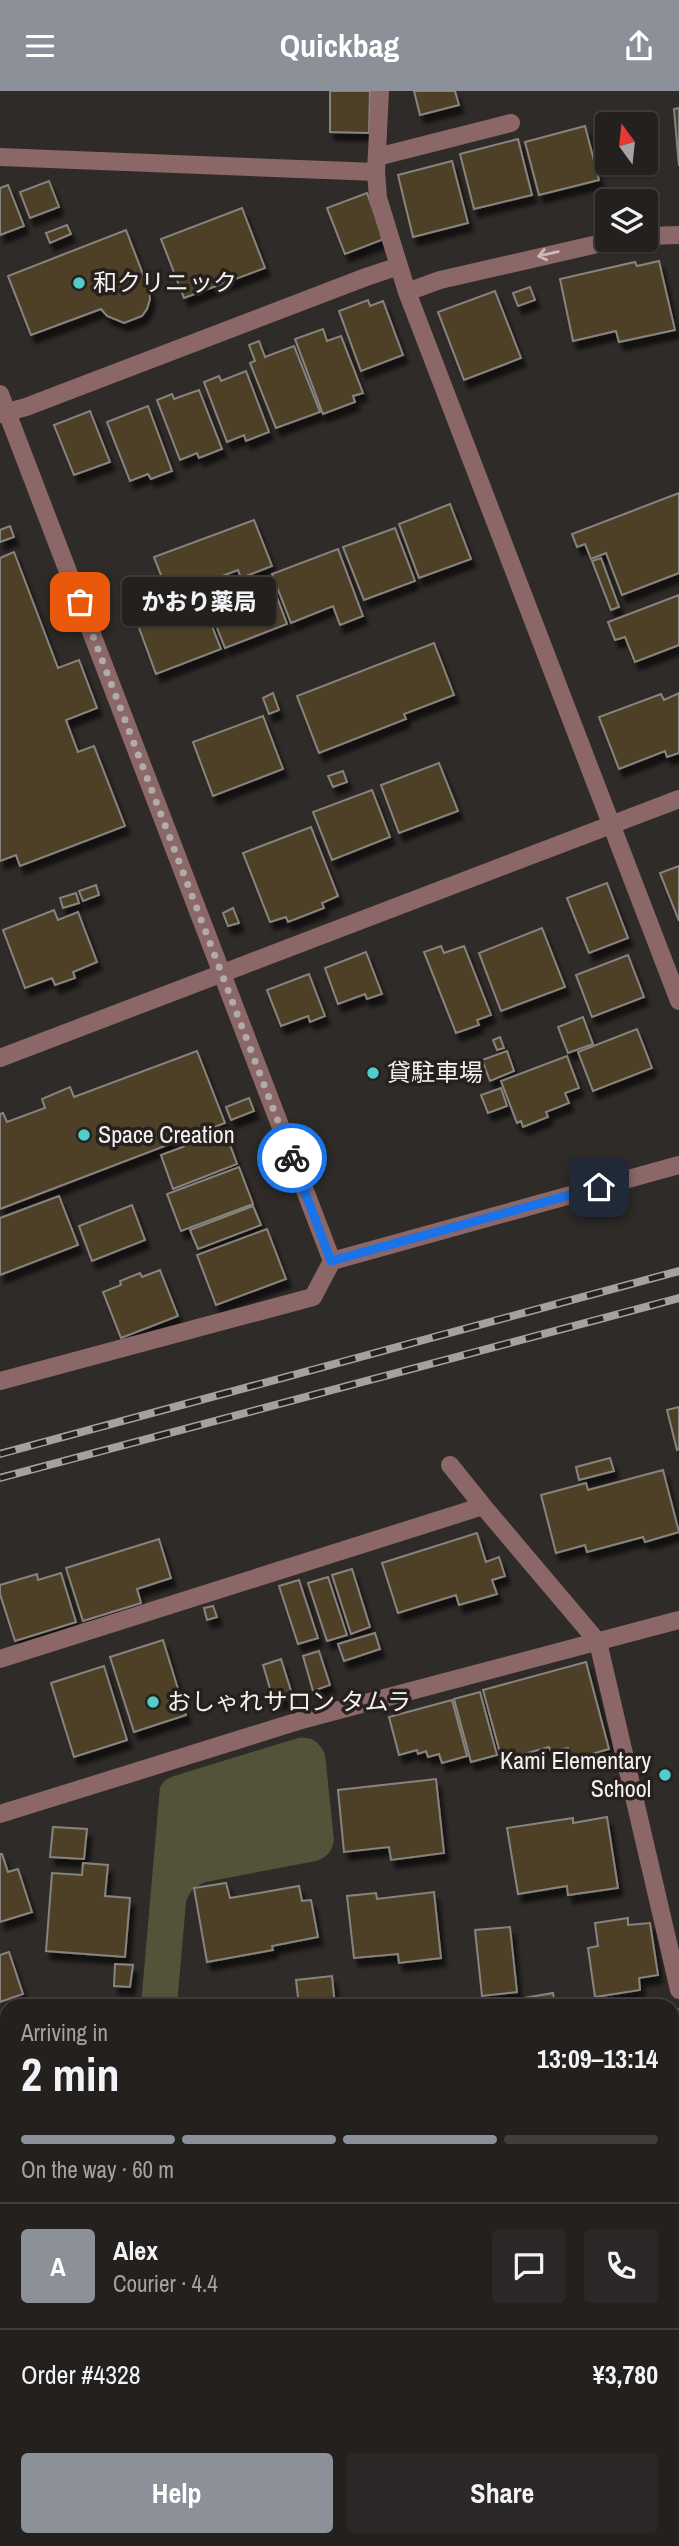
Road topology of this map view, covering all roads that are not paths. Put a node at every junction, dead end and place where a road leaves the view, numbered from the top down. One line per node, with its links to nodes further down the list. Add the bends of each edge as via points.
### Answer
1 (380, 91): 4 (street)
2 (512, 123): 4 (street)
3 (0, 157): 4 (street)
4 (376, 165): 8 (street, via 378,198)
5 (679, 235): 6 (street)
6 (658, 236)
7 (595, 244): 9 (street, one-way to 9, via 440,279)
8 (399, 267): 9 (street); 11 (street)
9 (407, 292): 13 (street)
10 (0, 394): 11 (street)
11 (4, 413): 14 (street)
12 (679, 799): 13 (street)
13 (611, 824): 14 (street); 15 (street)
14 (221, 973): 16 (street); 18 (street)
15 (679, 1001)
16 (0, 1058)
17 (679, 1165): 18 (street)
18 (331, 1261): 19 (street, via 313,1297)
19 (0, 1381)
20 (450, 1465): 21 (street)
21 (483, 1506): 23 (street); 24 (street)
22 (679, 1620): 23 (street)
23 (598, 1642): 25 (street, via 305,1720); 26 (street)
24 (0, 1659)
25 (0, 1814)
26 (679, 1990)

